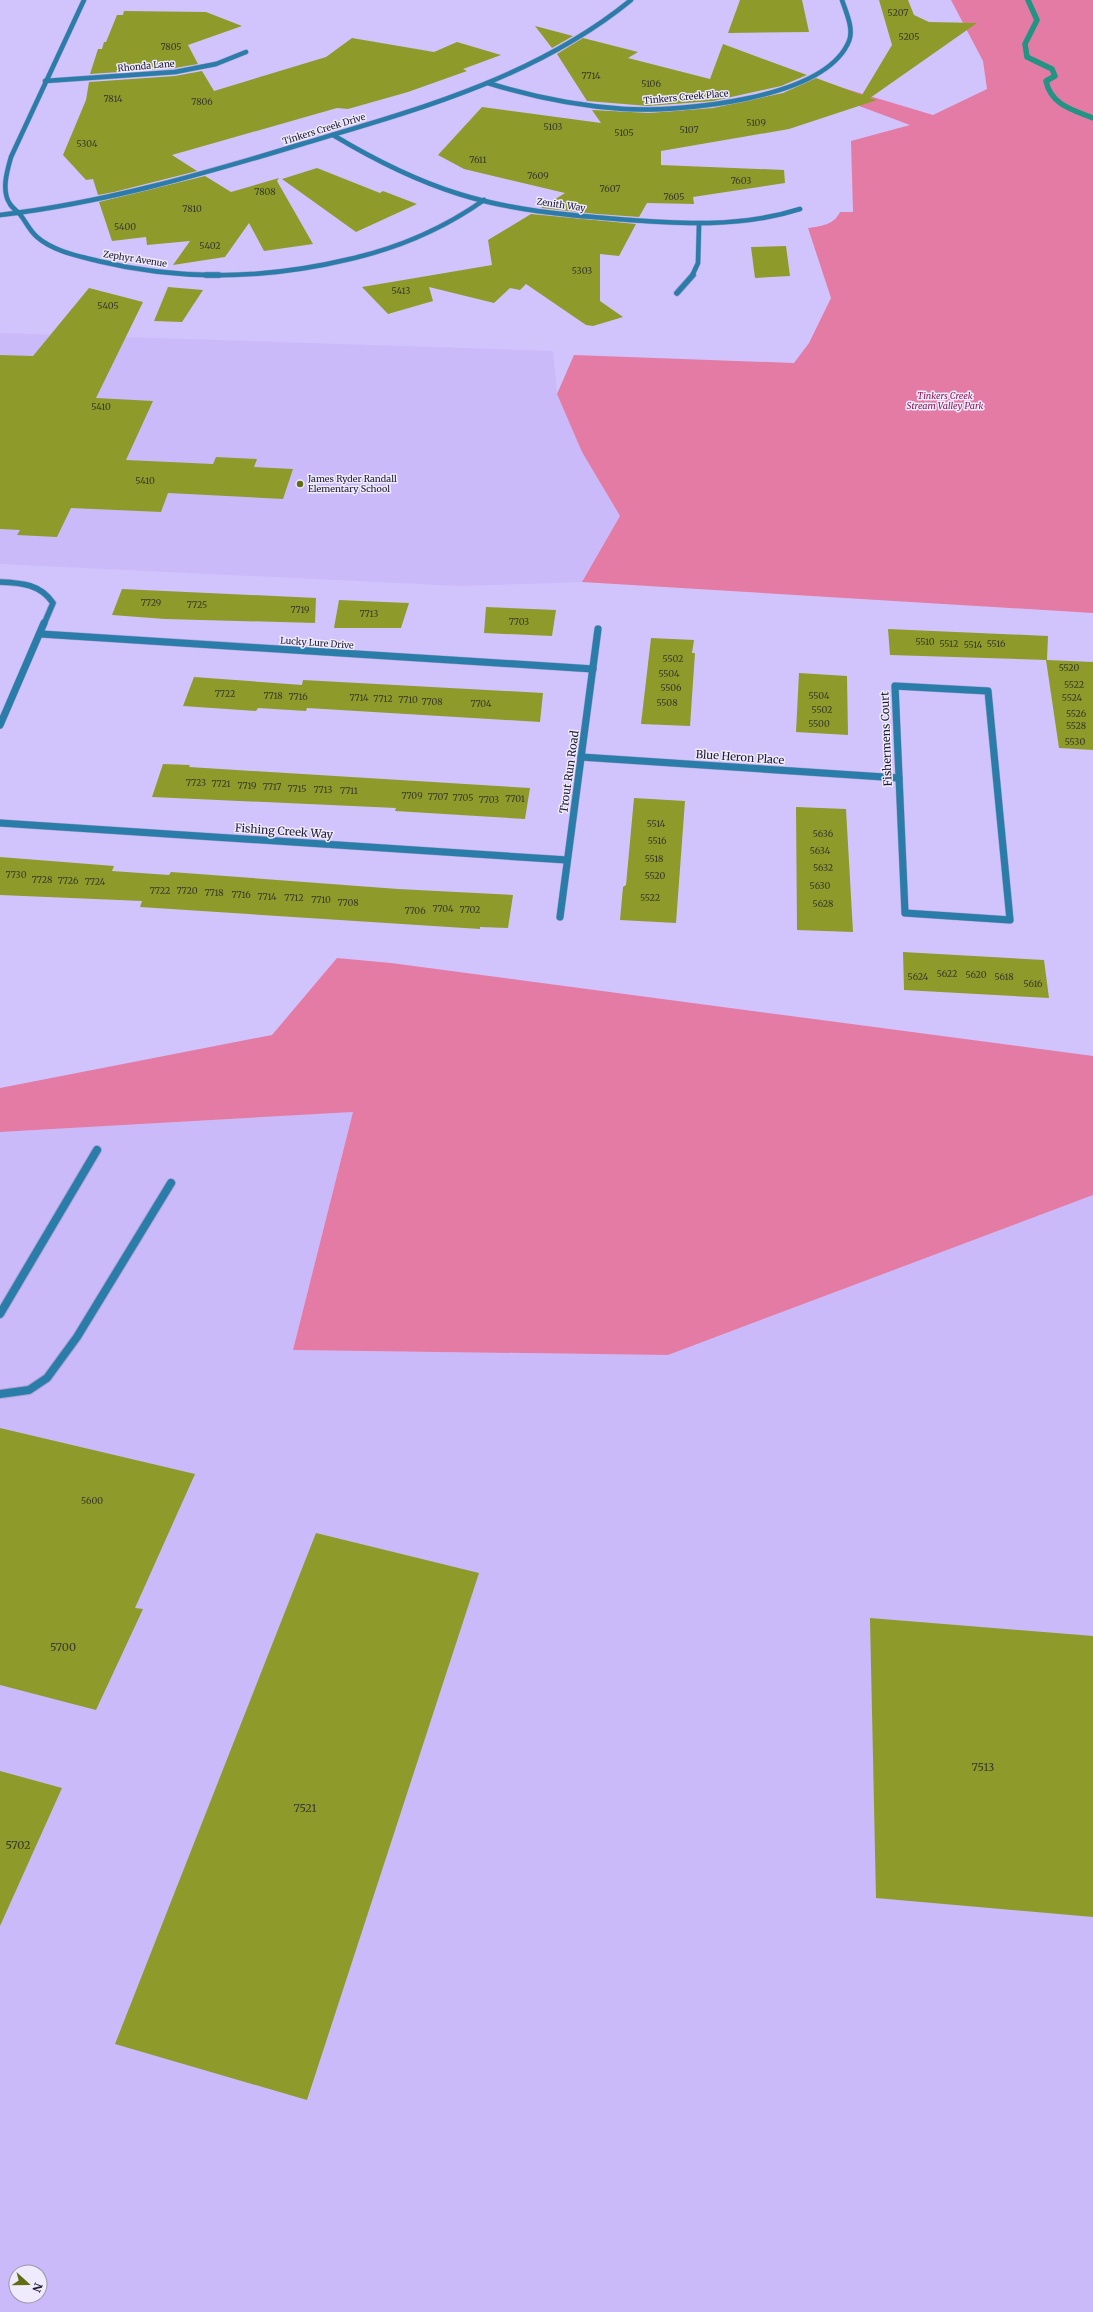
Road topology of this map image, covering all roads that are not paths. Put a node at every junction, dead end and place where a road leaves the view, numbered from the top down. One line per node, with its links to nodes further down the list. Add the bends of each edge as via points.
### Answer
1 (84, 0): 5 (street, Zephyr Avenue)
2 (631, 0): 6 (street, Tinkers Creek Drive, via 569,44)
3 (842, 0): 6 (street, Tinkers Creek Place, via 851,33 849,42 840,56 810,78 753,97 706,105 627,109 556,101)
4 (246, 52): 5 (street, Rhonda Lane, via 216,64 175,72)
5 (45, 81): 10 (street, Zephyr Avenue, via 7,170 6,193 10,204)
6 (488, 83): 7 (street, Tinkers Creek Drive)
7 (333, 135): 8 (street, Zenith Way, via 412,177); 10 (street, Tinkers Creek Drive, via 140,190 94,201)
8 (484, 200): 10 (street, Zephyr Avenue, via 455,220 381,251 304,268 226,276 141,269 80,256 37,237); 12 (street, Zenith Way, via 601,218)
9 (800, 209): 12 (street, Zenith Way, via 769,218)
10 (20, 213): 11 (street, Tinkers Creek Drive)
11 (0, 216)
12 (699, 225): 13 (street, via 699,268)
13 (677, 293)
14 (0, 582): 16 (street, via 40,587 49,594 53,603)
15 (598, 629): 17 (street, Trout Run Road)
16 (41, 634): 17 (street, Lucky Lure Drive); 18 (street)
17 (592, 669): 19 (street, Trout Run Road)
18 (0, 725)
19 (581, 757): 20 (street, Blue Heron Place); 22 (street, Trout Run Road)
20 (899, 778): 20 (street, Fishermens Court, via 905,913 1010,920 988,691 895,686)
21 (0, 823): 22 (street, Fishing Creek Way)
22 (567, 860): 23 (street, Trout Run Road)
23 (560, 916)
24 (97, 1150): 26 (street)
25 (170, 1183): 27 (street, via 77,1336 47,1378 29,1390)
26 (0, 1314)
27 (0, 1394)

